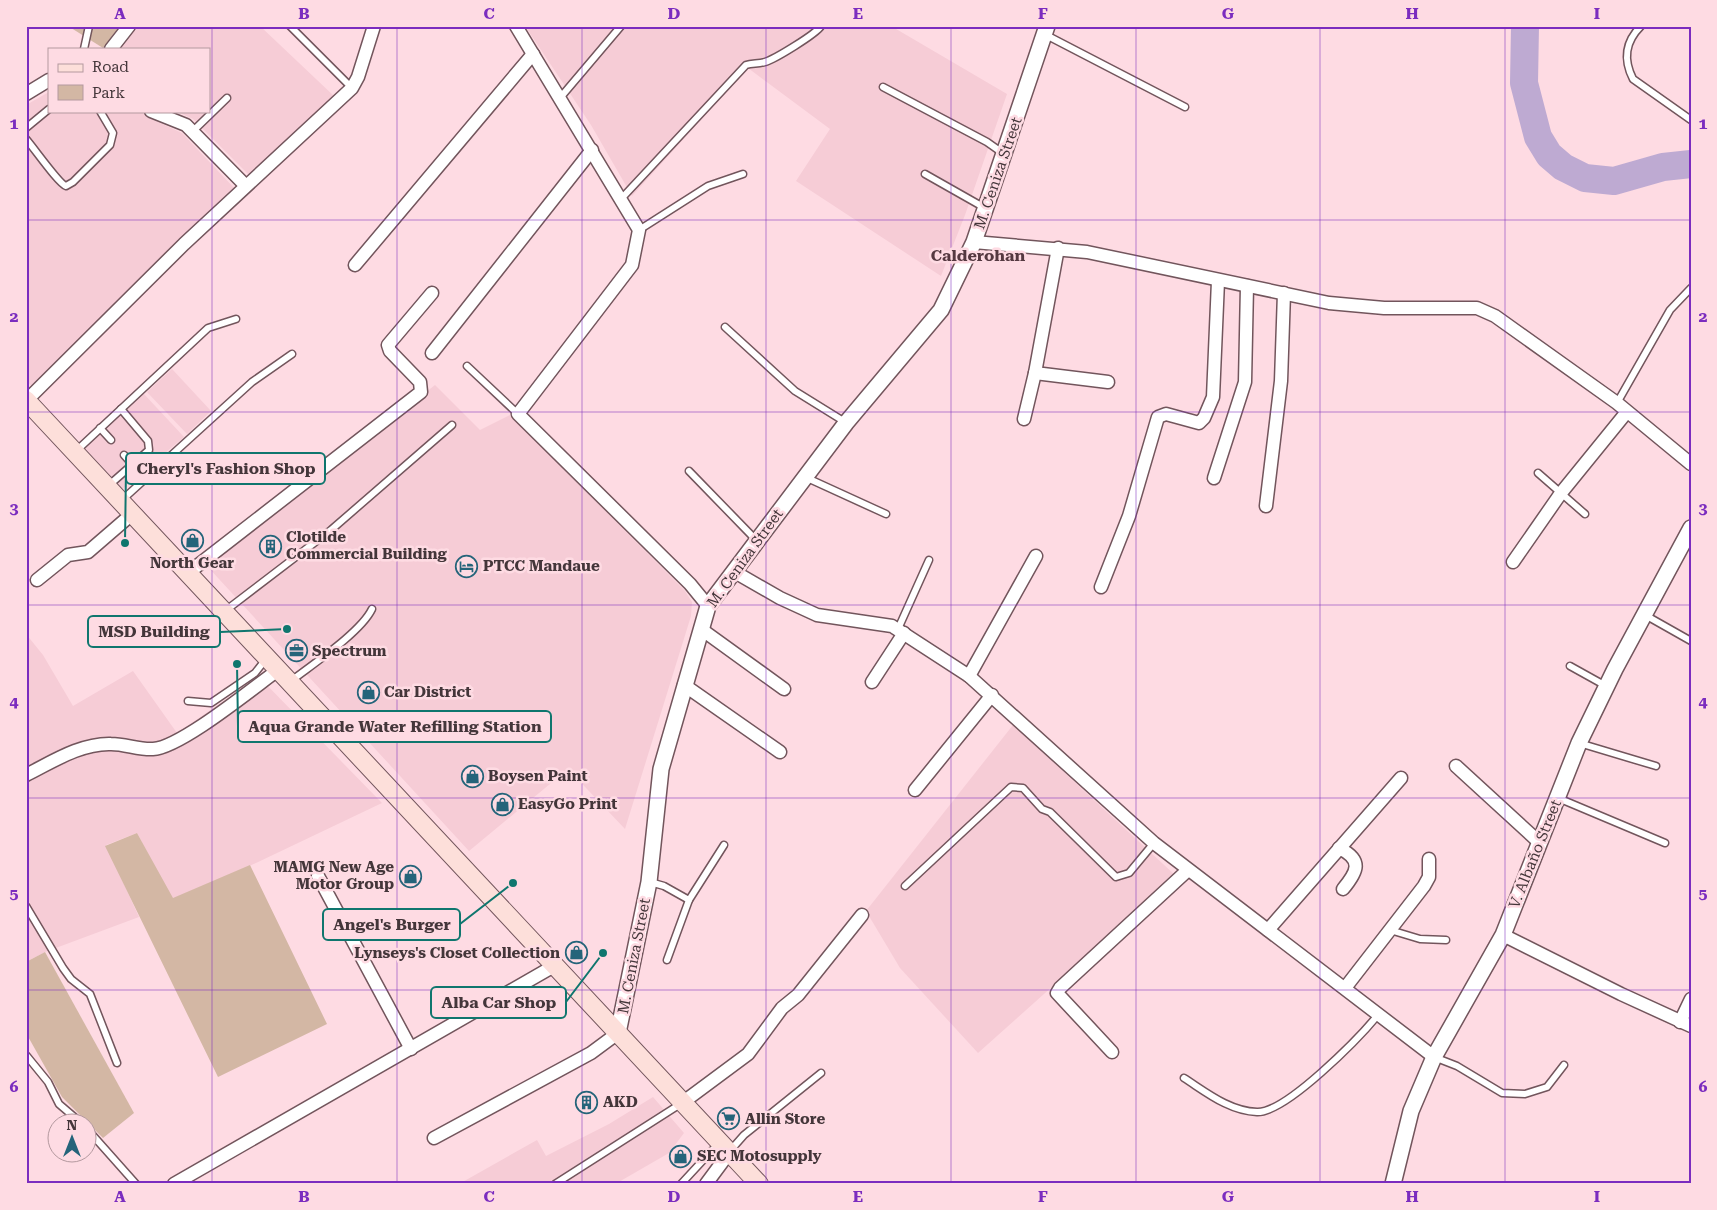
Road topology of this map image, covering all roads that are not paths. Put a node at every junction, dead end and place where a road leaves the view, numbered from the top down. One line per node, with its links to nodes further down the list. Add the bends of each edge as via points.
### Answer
1 (89, 26): 10 (lane)
2 (129, 26): 11 (street)
3 (290, 26): 15 (lane)
4 (374, 26): 15 (street)
5 (516, 26): 12 (street)
6 (621, 26): 18 (lane)
7 (821, 26): 32 (lane, via 776,57 746,65)
8 (1641, 26): 23 (lane, via 1627,45 1628,68 1633,79)
9 (1046, 30): 19 (lane); 28 (street, M. Ceniza Street)
10 (84, 48)
11 (112, 48)
12 (533, 54): 18 (street); 37 (street)
13 (48, 81): 16 (street)
14 (882, 86): 28 (lane, via 987,142)
15 (352, 88): 31 (street)
16 (26, 94)
17 (227, 98): 25 (lane)
18 (560, 98): 27 (street)
19 (1185, 107)
20 (48, 111): 24 (lane)
21 (101, 112): 26 (lane, via 112,133 110,145 66,186 61,184)
22 (154, 112): 25 (street, via 186,125)
23 (1691, 120)
24 (26, 128)
25 (192, 132): 31 (street)
26 (26, 139)
27 (592, 150): 32 (street); 45 (street)
28 (1004, 155): 33 (street, M. Ceniza Street)
29 (743, 174): 34 (lane, via 708,186)
30 (925, 174): 33 (lane)
31 (246, 185): 51 (street)
32 (621, 199): 34 (street)
33 (986, 208): 35 (street, M. Ceniza Street)
34 (639, 230): 54 (street, via 632,265)
35 (974, 242): 36 (street); 56 (street, M. Ceniza Street, via 942,310)
36 (1058, 248): 38 (street); 48 (street)
37 (355, 265)
38 (1218, 281): 39 (street); 83 (street, via 1213,397 1199,423 1166,414 1158,417 1129,516)
39 (1247, 286): 42 (street); 67 (street, via 1245,382)
40 (1691, 288): 50 (lane, via 1670,310)
41 (432, 293): 81 (street, via 388,345 420,382 421,392)
42 (1284, 293): 50 (street, via 1329,303 1384,308 1477,308 1495,316); 71 (street, via 1281,381)
43 (236, 319): 52 (lane, via 208,328)
44 (725, 327): 56 (lane, via 795,391)
45 (432, 353)
46 (292, 354): 70 (lane, via 252,382)
47 (467, 366): 54 (lane)
48 (1035, 373): 49 (street); 55 (street)
49 (1108, 382)
50 (1617, 403): 53 (street)
51 (28, 405): 60 (main road)
52 (121, 409): 58 (lane); 62 (lane, via 150,446)
53 (1626, 413): 63 (street); 69 (street)
54 (518, 414): 84 (street, via 690,584)
55 (1024, 419)
56 (846, 423): 66 (street, M. Ceniza Street)
57 (452, 425): 86 (lane, via 331,530)
58 (100, 428): 59 (lane); 60 (lane)
59 (111, 440)
60 (74, 452): 68 (main road)
61 (124, 455): 62 (lane)
62 (132, 464): 68 (lane)
63 (1691, 464)
64 (689, 471): 76 (lane)
65 (1538, 473): 69 (lane)
66 (805, 477): 73 (lane); 76 (street, M. Ceniza Street)
67 (1214, 478)
68 (107, 487): 70 (main road)
69 (1561, 493): 74 (lane); 79 (street)
70 (121, 500): 72 (main road)
71 (1266, 506)
72 (132, 514): 81 (main road); 82 (street, via 88,552 68,555)
73 (886, 514)
74 (1585, 514)
75 (1689, 535): 87 (street, V. Albaño Street)
76 (756, 541): 80 (street, M. Ceniza Street)
77 (1036, 556): 93 (street)
78 (929, 560): 89 (lane)
79 (1513, 562)
80 (733, 571): 84 (street, M. Ceniza Street); 89 (street, via 817,615 892,626)
81 (188, 573): 86 (main road)
82 (37, 580)
83 (1101, 587)
84 (708, 606): 88 (street, M. Ceniza Street)
85 (372, 609): 92 (lane, via 341,642)
86 (224, 612): 92 (main road)
87 (1645, 615): 90 (lane); 96 (street, V. Albaño Street)
88 (701, 629): 95 (street, M. Ceniza Street); 97 (street)
89 (901, 631): 93 (street); 94 (street)
90 (1691, 641)
91 (1570, 666): 96 (lane)
92 (278, 670): 99 (lane, via 255,673 212,703); 104 (street, via 183,738 154,749 109,744 88,748 67,754); 127 (main road)
93 (969, 676): 98 (street)
94 (872, 682)
95 (684, 685): 101 (street); 116 (street, M. Ceniza Street, via 661,769)
96 (1607, 686): 100 (street, V. Albaño Street)
97 (784, 689)
98 (992, 695): 106 (street); 108 (street)
99 (188, 701)
100 (1579, 743): 103 (lane); 107 (street, V. Albaño Street)
101 (780, 752)
102 (1456, 766): 109 (street)
103 (1656, 766)
104 (26, 775)
105 (1401, 778): 112 (street)
106 (916, 790)
107 (1558, 798): 109 (street, V. Albaño Street); 110 (lane)
108 (1154, 843): 114 (street); 117 (lane, via 1129,872 1116,877 1050,812 1042,809 1024,788 1011,787)
109 (1540, 843): 124 (street, V. Albaño Street)
110 (1665, 843)
111 (724, 844): 119 (lane)
112 (1339, 848): 118 (street, via 1356,862 1355,874); 122 (street)
113 (1429, 859): 123 (street, via 1429,877)
114 (1188, 870): 122 (street); 134 (street, via 1060,988 1058,993)
115 (318, 876): 133 (street)
116 (649, 882): 119 (lane, via 664,886); 132 (street, M. Ceniza Street)
117 (905, 886)
118 (1343, 889)
119 (689, 900): 126 (lane)
120 (26, 906): 137 (lane, via 71,979 90,994)
121 (862, 915): 141 (street, via 798,995 782,1008 748,1054)
122 (1268, 930): 128 (street)
123 (1390, 930): 125 (lane, via 1420,939); 128 (street)
124 (1503, 935): 131 (street); 136 (street, V. Albaño Street)
125 (1446, 940)
126 (667, 960)
127 (554, 966): 132 (main road); 133 (street)
128 (1345, 988): 130 (street)
129 (1691, 999): 131 (street)
130 (1378, 1015): 136 (street); 140 (lane, via 1297,1094 1280,1105 1258,1112 1230,1106)
131 (1685, 1024)
132 (618, 1033): 141 (main road); 143 (street, M. Ceniza Street, via 591,1052)
133 (411, 1049): 147 (street)
134 (1112, 1052)
135 (26, 1056): 142 (lane, via 48,1082 59,1104)
136 (1434, 1057): 138 (lane, via 1457,1066 1502,1093 1525,1094 1547,1087); 152 (street, V. Albaño Street, via 1411,1111)
137 (118, 1063)
138 (1564, 1065)
139 (821, 1073): 145 (lane)
140 (1184, 1078)
141 (682, 1104): 145 (main road); 148 (lane)
142 (68, 1112)
143 (434, 1138)
144 (98, 1141): 146 (lane)
145 (724, 1148): 149 (lane); 150 (street); 151 (main road)
146 (136, 1184)
147 (174, 1184)
148 (555, 1184)
149 (681, 1184)
150 (706, 1184)
151 (759, 1184)
152 (1393, 1184)

